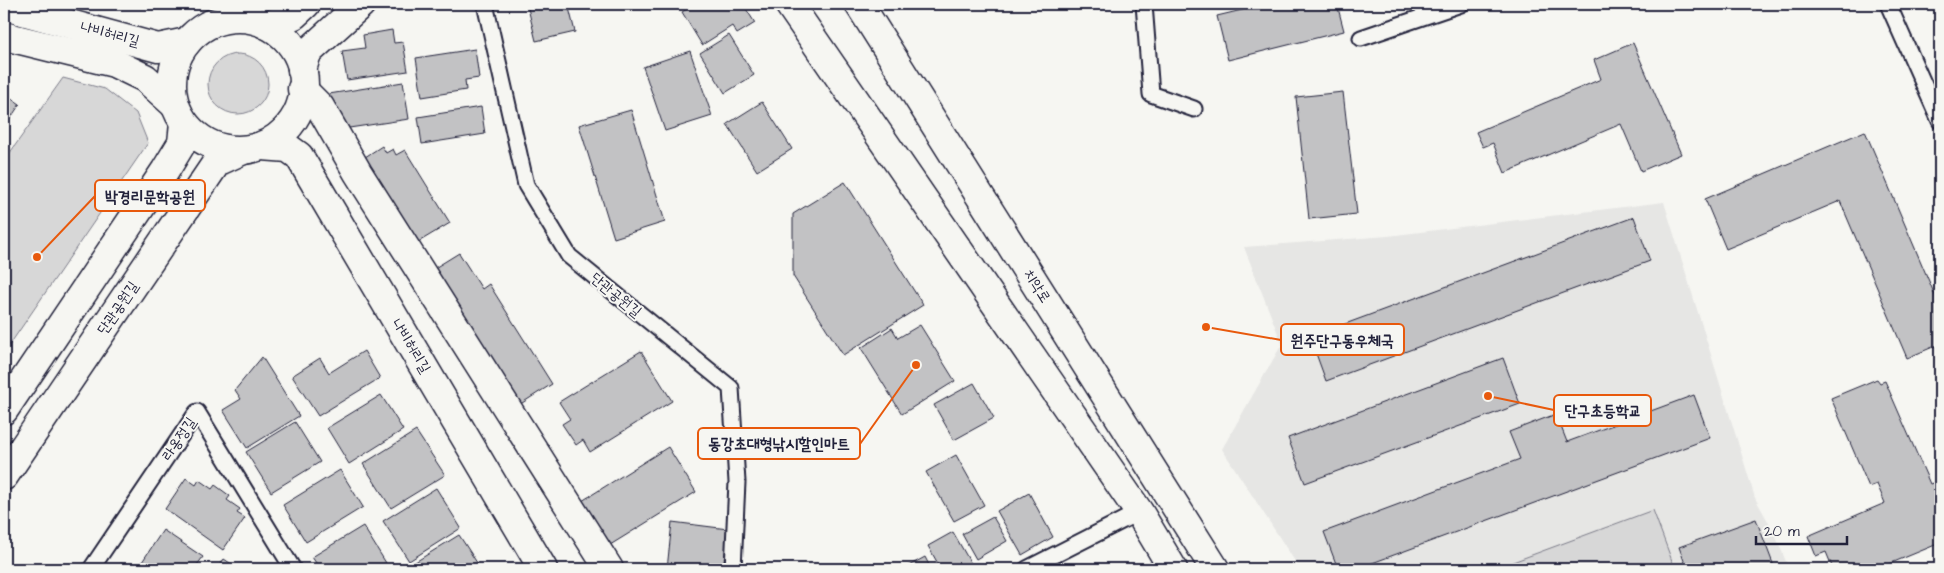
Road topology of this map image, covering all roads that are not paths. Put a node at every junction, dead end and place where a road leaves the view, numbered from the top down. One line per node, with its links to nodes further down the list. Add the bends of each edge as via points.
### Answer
1 (306, 4): 10 (street, via 294,15)
2 (361, 4): 14 (street, via 307,53)
3 (484, 4): 26 (lane, 단관공원길, via 526,185 569,256 731,388 737,482)
4 (789, 4): 21 (street)
5 (859, 4): 29 (street, 치악로)
6 (1144, 4): 15 (lane, via 1151,94)
7 (1461, 4): 12 (lane)
8 (1888, 4): 17 (lane)
9 (4, 6): 13 (street, 나비허리길, via 158,48)
10 (267, 25): 13 (street, via 246,19 224,20 204,28); 14 (street, via 285,38 298,55)
11 (4, 36): 16 (street, 나비허리길, via 114,64 145,78)
12 (1361, 38)
13 (187, 42): 16 (street, via 176,60 172,82)
14 (302, 80): 18 (street, via 295,118 281,135); 25 (street)
15 (1194, 109)
16 (179, 114): 18 (street, via 200,138 219,148); 19 (street, via 182,142)
17 (1940, 121)
18 (252, 149): 20 (street, 단관공원길, via 217,162); 24 (street, 나비허리길, via 288,148 299,156)
19 (4, 410)
20 (4, 476)
21 (1138, 512): 27 (lane); 28 (street)
22 (90, 569): 23 (lane, 라옹정길, via 197,412)
23 (292, 569)
24 (543, 569)
25 (609, 569)
26 (733, 569)
27 (1027, 569)
28 (1173, 569)
29 (1215, 569)

